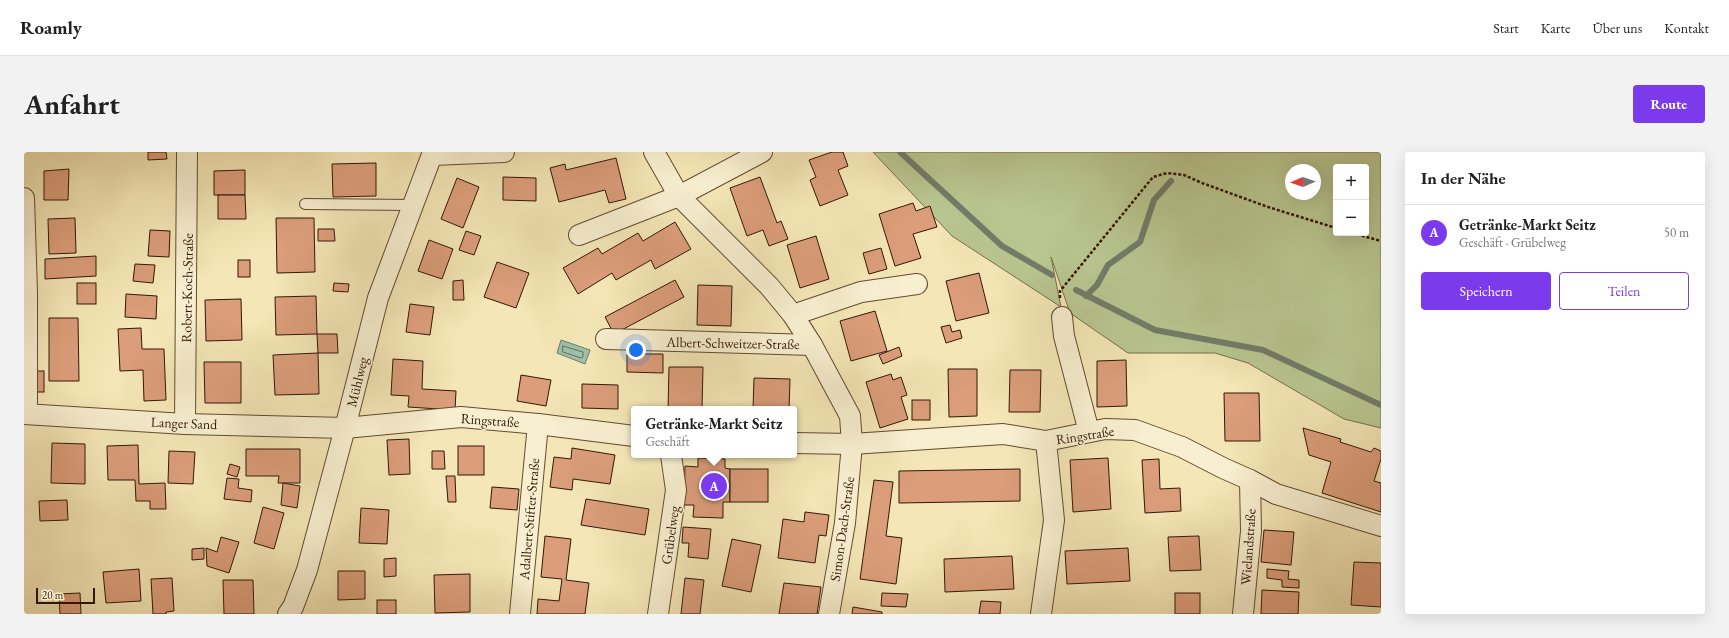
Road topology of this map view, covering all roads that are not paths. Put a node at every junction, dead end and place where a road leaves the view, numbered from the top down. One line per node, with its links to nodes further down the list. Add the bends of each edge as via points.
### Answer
1 (188, 152): 17 (street, Robert-Koch-Straße)
2 (504, 152): 5 (street)
3 (654, 152): 6 (street, Albert-Schweitzer-Straße)
4 (762, 152): 6 (street)
5 (433, 153): 9 (street, Mühlweg)
6 (679, 196): 10 (street); 12 (street, Albert-Schweitzer-Straße, via 770,286)
7 (24, 198): 16 (street, via 27,293)
8 (305, 204): 9 (lane)
9 (414, 204): 19 (street, Mühlweg, via 378,298)
10 (579, 235)
11 (917, 284): 12 (street, Albert-Schweitzer-Straße, via 861,292)
12 (793, 315): 15 (street, Albert-Schweitzer-Straße)
13 (1062, 317): 20 (street, via 1064,336)
14 (606, 339): 15 (street, Albert-Schweitzer-Straße)
15 (812, 344): 24 (street, Albert-Schweitzer-Straße, via 850,416)
16 (26, 414): 17 (street, Langer Sand)
17 (185, 424): 19 (street, Langer Sand)
18 (538, 424): 19 (street, Ringstraße, via 461,417); 21 (street, Ringstraße); 29 (street, Adalbert-Stifter-Straße)
19 (345, 428): 28 (street, Mühlweg, via 307,570)
20 (1088, 432): 22 (street, Ringstraße); 26 (street, Ringstraße, via 1105,429 1135,430 1182,447)
21 (631, 436)
22 (1046, 441): 24 (street, Ringstraße, via 1002,434); 32 (street, via 1054,520)
23 (797, 443): 24 (street, Ringstraße)
24 (852, 444): 31 (street, Simon-Dach-Straße, via 845,523)
25 (671, 458): 30 (street, Grübelweg, via 676,490)
26 (1250, 480): 27 (street, Ringstraße, via 1276,494); 33 (street, Wielandstraße, via 1251,531)
27 (1381, 526)
28 (288, 614)
29 (520, 614)
30 (658, 614)
31 (829, 614)
32 (1041, 614)
33 (1243, 614)

